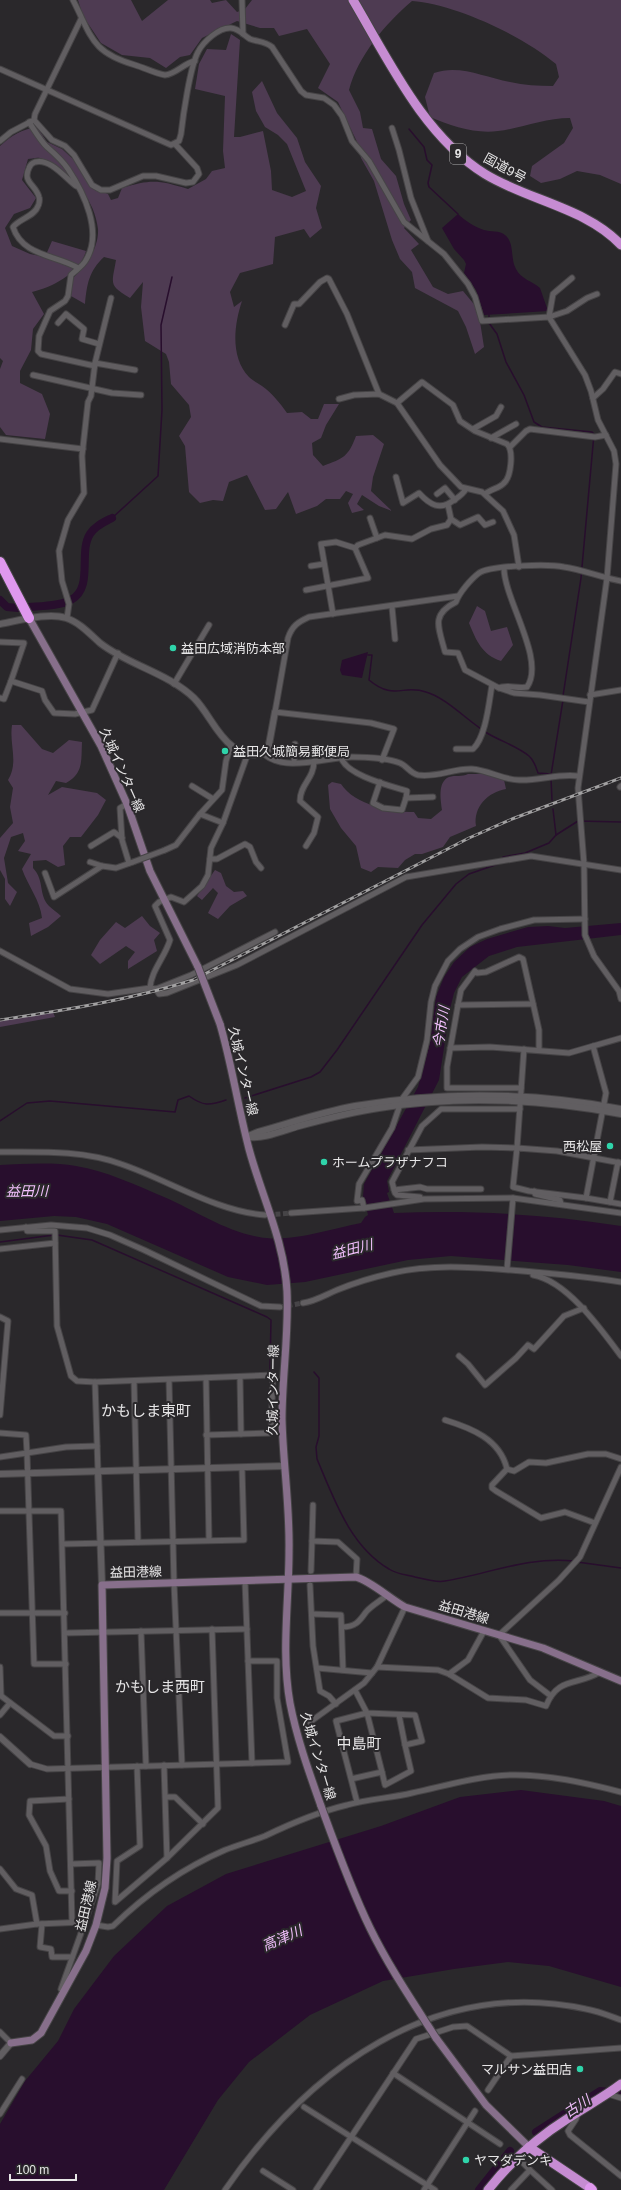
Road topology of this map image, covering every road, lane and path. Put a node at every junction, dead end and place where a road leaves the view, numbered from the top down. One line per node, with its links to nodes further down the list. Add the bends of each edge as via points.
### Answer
1 (73, 0): 4 (street)
2 (242, 0): 5 (street)
3 (353, 0): 15 (highway, 国道9号 / 9, via 426,122 455,152 485,174 592,222 612,235)
4 (80, 19): 6 (street, via 97,46 123,62 165,75 187,62); 8 (street)
5 (243, 34): 6 (street, via 237,29 220,31 200,48); 14 (street, via 257,41 267,42 301,92 324,98 334,105 342,116 352,141 369,161 404,222)
6 (195, 61): 12 (street, via 181,134)
7 (0, 69): 8 (street)
8 (47, 92): 9 (street); 12 (street, via 164,143)
9 (32, 121): 11 (street); 12 (street, via 52,140 65,146 74,155 92,185 101,190 110,190 142,176 193,182 199,174 197,168); 13 (street, via 47,147 68,169)
10 (392, 128): 14 (street, via 411,198)
11 (0, 141)
12 (175, 144)
13 (77, 187): 16 (street, via 90,210 92,224 89,254); 16 (street, via 64,174 46,163 31,164 27,172 28,181 39,197 39,206 13,227 19,240 31,250)
14 (428, 241): 20 (street, via 444,254 468,284 482,320)
15 (621, 245)
16 (78, 268): 24 (street, via 71,275 65,301 50,311 39,336 38,351 41,354)
17 (572, 278): 20 (street, via 553,294)
18 (597, 294): 20 (street, via 567,311)
19 (111, 298): 23 (street)
20 (549, 317): 31 (street, via 585,375)
21 (58, 323): 23 (street, via 66,314 84,329 82,339)
22 (285, 325): 29 (street, via 294,304 299,304 327,278 347,314)
23 (99, 344): 24 (street)
24 (95, 365): 25 (street); 28 (street)
25 (135, 370)
26 (32, 374): 28 (street)
27 (621, 374): 31 (street, via 615,372)
28 (92, 388): 30 (street, via 112,393); 41 (street)
29 (379, 394): 32 (street, via 354,395); 33 (street)
30 (141, 395)
31 (593, 398): 37 (street, via 598,420)
32 (339, 399)
33 (397, 404): 36 (street, via 422,382 453,405 460,420); 44 (street, via 440,465)
34 (501, 407): 36 (street, via 496,416)
35 (516, 424): 38 (street)
36 (473, 429): 38 (street)
37 (606, 435): 40 (street, via 530,430); 42 (street, via 614,451)
38 (491, 438): 40 (street)
39 (0, 439): 41 (street)
40 (510, 447): 46 (street, via 507,481)
41 (83, 449): 67 (street, via 84,492 68,520 59,551 62,581 68,604)
42 (618, 474): 59 (street)
43 (396, 477): 48 (street, via 404,503 419,493 434,506)
44 (466, 489): 46 (street); 47 (street)
45 (437, 494): 47 (street, via 445,488)
46 (485, 494): 57 (street, via 499,505 509,522 514,535)
47 (455, 500): 48 (street)
48 (448, 505): 50 (street)
49 (370, 518): 52 (street)
50 (451, 520): 51 (street, via 460,525 478,517 485,524); 52 (street, via 448,525 431,529 412,539 391,535)
51 (493, 522)
52 (377, 538): 53 (street)
53 (355, 548): 55 (street, via 336,542 321,544); 61 (street, via 368,578)
54 (0, 562): 66 (highway)
55 (324, 564): 56 (street); 61 (street)
56 (311, 566)
57 (519, 567): 58 (street); 59 (street, via 552,565)
58 (504, 568): 63 (street, via 479,573); 76 (street, via 510,601 520,620 530,655 531,677 527,687)
59 (607, 578): 60 (street); 78 (street)
60 (621, 581)
61 (329, 586): 62 (street); 65 (street)
62 (306, 590)
63 (458, 596): 64 (street); 75 (street, via 456,602 446,606 440,614 438,624 445,652 458,653 465,670)
64 (392, 607): 65 (street); 70 (street)
65 (333, 614): 81 (street, via 310,617 298,622 291,629)
66 (29, 618): 67 (street); 68 (street); 82 (main road, 久城インター線)
67 (67, 618): 72 (street)
68 (0, 624)
69 (209, 625): 74 (street)
70 (395, 639)
71 (0, 642): 73 (street, via 24,643)
72 (118, 653): 74 (street); 82 (street, via 92,710)
73 (11, 681): 79 (street, via 4,699); 82 (street, via 42,691 54,713)
74 (174, 684): 84 (street, via 194,698)
75 (492, 685): 76 (street); 85 (street, via 486,720 476,745 473,749)
76 (499, 688): 80 (street, via 514,694)
77 (621, 690): 78 (street)
78 (590, 695): 80 (street)
79 (0, 698)
80 (589, 702): 92 (street)
81 (275, 712): 87 (street, via 270,744); 89 (street, via 371,723 394,729)
82 (82, 713): 98 (main road, 久城インター線, via 101,746)
83 (295, 744): 91 (street)
84 (231, 745): 86 (street); 97 (street, via 223,786)
85 (456, 749)
86 (248, 753): 87 (street); 100 (street)
87 (264, 754): 91 (street, via 272,760)
88 (340, 757): 89 (street); 90 (street); 93 (street, via 351,769)
89 (382, 760): 92 (street, via 399,763 417,775 450,774 470,769 512,780 547,779 565,774)
90 (314, 761): 91 (street); 103 (street, via 312,776 300,791 300,801 318,817 314,833)
91 (294, 762)
92 (578, 776): 107 (street)
93 (380, 782): 96 (street, via 407,791); 96 (street, via 373,803 383,808 402,810)
94 (192, 786): 97 (street)
95 (432, 797): 96 (street)
96 (406, 798)
97 (213, 799): 99 (street)
98 (127, 804): 101 (street, via 120,808); 112 (main road, 久城インター線)
99 (200, 814): 100 (street); 106 (street, bridge, via 176,845)
100 (223, 824): 104 (street, via 211,848)
101 (122, 838): 102 (street, via 114,832); 106 (street)
102 (91, 846)
103 (306, 846)
104 (210, 859): 109 (street, via 217,859 245,844 250,847); 112 (street, via 208,875 192,897 182,902 174,897)
105 (90, 862): 108 (street)
106 (131, 862): 108 (street, via 116,868)
107 (584, 864): 110 (street); 113 (street); 116 (street, via 532,856 406,876 230,969 167,993 159,994)
108 (102, 866): 111 (street, via 54,897)
109 (261, 868)
110 (621, 870)
111 (45, 873)
112 (163, 900): 116 (street, via 156,904 155,908 170,940 151,980); 132 (main road, 久城インター線, bridge, via 198,967 220,1024 232,1063)
113 (585, 921): 117 (street, via 588,943 594,956 619,991); 127 (street, via 534,920 478,937 460,948 448,961 435,986 418,1077)
114 (275, 932): 116 (street, via 191,975)
115 (0, 951): 116 (street, via 70,988 108,994)
116 (153, 989)
117 (621, 999)
118 (458, 1004): 119 (street); 119 (street, via 461,990 474,971 486,972 519,957 522,959); 122 (street)
119 (533, 1004): 124 (street, via 539,1030)
120 (621, 1038): 121 (street)
121 (594, 1046): 124 (street, via 570,1053); 128 (street, via 606,1093)
122 (450, 1048): 123 (street); 125 (street, via 448,1088)
123 (524, 1049): 124 (street); 125 (street)
124 (539, 1050)
125 (521, 1088): 126 (street)
126 (521, 1098): 127 (street, via 481,1094); 128 (street, via 566,1099); 130 (street)
127 (403, 1102): 132 (street, via 354,1106); 147 (street, via 392,1128 359,1184 357,1200 362,1200)
128 (604, 1108): 129 (street); 131 (street); 136 (street)
129 (621, 1108)
130 (520, 1109): 133 (street); 134 (street, via 441,1109 422,1126)
131 (621, 1114)
132 (246, 1137): 178 (main road, 久城インター線, via 275,1226 285,1269 287,1292 282,1420)
133 (517, 1148): 134 (street); 136 (street); 140 (street, via 514,1187)
134 (408, 1150): 139 (street, via 393,1178)
135 (0, 1152): 150 (street, via 68,1153 108,1160 211,1201 246,1213)
136 (593, 1157): 137 (street); 142 (street)
137 (620, 1162): 144 (street)
138 (481, 1189): 139 (street, via 427,1190 420,1187)
139 (394, 1190): 143 (street, via 397,1195)
140 (534, 1191): 142 (street); 145 (street, via 535,1194 560,1200)
141 (513, 1198): 143 (street); 145 (street); 155 (street)
142 (586, 1198): 144 (street)
143 (424, 1199): 147 (street)
144 (610, 1202): 146 (street)
145 (561, 1204): 149 (street)
146 (621, 1204)
147 (364, 1208): 148 (street)
148 (291, 1213)
149 (621, 1213)
150 (265, 1215)
151 (26, 1226): 152 (street); 153 (street, via 27,1231 55,1231); 159 (street, via 69,1226 102,1233 261,1306)
152 (0, 1230)
153 (55, 1243): 154 (street); 168 (street, via 56,1326 71,1376 77,1381)
154 (0, 1249)
155 (507, 1268): 156 (street); 158 (street, via 464,1265 418,1268 373,1278)
156 (519, 1270): 157 (street); 160 (street, via 543,1276)
157 (621, 1282)
158 (303, 1303)
159 (280, 1307)
160 (584, 1308): 162 (street, via 564,1316 534,1349 528,1345 485,1385); 163 (street)
161 (0, 1317): 169 (street, via 8,1321)
162 (459, 1356)
163 (621, 1356)
164 (206, 1378): 165 (street); 167 (street); 173 (street)
165 (240, 1378): 172 (street); 172 (street, via 273,1375 271,1433)
166 (134, 1380): 167 (street); 168 (street); 183 (street)
167 (169, 1380): 184 (street)
168 (95, 1382): 174 (street)
169 (0, 1415)
170 (445, 1420): 182 (street, via 471,1428 489,1440)
171 (0, 1433): 175 (street, via 26,1436)
172 (241, 1434): 173 (street)
173 (206, 1435): 181 (street)
174 (97, 1446): 175 (street, via 66,1447); 185 (street)
175 (27, 1453): 176 (street); 187 (street)
176 (0, 1457)
177 (621, 1459): 182 (street, via 606,1454 588,1454 546,1463 529,1462 514,1471)
178 (286, 1466): 180 (street); 200 (main road, 久城インター線, via 290,1523)
179 (621, 1467): 191 (street)
180 (242, 1468): 181 (street); 192 (street, via 244,1540)
181 (208, 1469): 184 (street); 192 (street)
182 (507, 1469): 191 (street, via 492,1488 541,1518 565,1512)
183 (136, 1470): 184 (street); 185 (street); 194 (street)
184 (171, 1470): 195 (street)
185 (98, 1472): 187 (street); 196 (street)
186 (0, 1474): 187 (street)
187 (28, 1474): 189 (street)
188 (313, 1505): 193 (street)
189 (28, 1510): 190 (street); 197 (street, via 61,1511); 208 (street)
190 (0, 1512)
191 (595, 1523): 219 (street, via 580,1557 560,1580)
192 (209, 1540): 195 (street)
193 (312, 1541): 198 (street); 199 (street, via 338,1542 357,1559)
194 (138, 1542): 195 (street); 196 (street)
195 (173, 1542): 202 (street)
196 (100, 1543): 197 (street); 203 (street)
197 (63, 1544): 209 (street)
198 (311, 1571)
199 (356, 1577): 200 (main road, 益田港線); 205 (main road, 益田港線, via 364,1579)
200 (289, 1579): 201 (main road, 益田港線); 288 (main road, 久城インター線, bridge, via 286,1632 290,1701 298,1739 346,1874 371,1929 436,2038 486,2105)
201 (245, 1581): 202 (main road, 益田港線); 213 (street)
202 (174, 1583): 203 (main road, 益田港線); 215 (street)
203 (102, 1585): 217 (main road, 益田港線)
204 (310, 1585): 210 (street)
205 (386, 1596): 206 (main road, 益田港線); 211 (street, via 367,1612 364,1619 351,1627)
206 (405, 1607): 216 (main road, 益田港線); 223 (street)
207 (0, 1613): 208 (street)
208 (33, 1613): 209 (street); 221 (street, via 34,1664)
209 (65, 1613): 218 (street)
210 (312, 1614): 211 (street, via 341,1614); 224 (street)
211 (342, 1627): 225 (street)
212 (212, 1629): 213 (street); 215 (street); 244 (street)
213 (247, 1629): 220 (street)
214 (141, 1631): 215 (street); 217 (street); 248 (street)
215 (176, 1631): 246 (street)
216 (484, 1631): 219 (main road, 益田港線); 228 (street, via 468,1660)
217 (102, 1632): 218 (street); 249 (main road, 益田港線)
218 (65, 1634): 221 (street)
219 (499, 1635): 226 (main road, 益田港線, via 543,1648); 232 (street, via 530,1680)
220 (248, 1661): 242 (street); 242 (street, via 277,1662 277,1698 288,1762)
221 (66, 1664): 239 (street)
222 (0, 1667): 231 (street)
223 (377, 1667): 227 (street); 228 (street, via 438,1670)
224 (317, 1668): 225 (street); 234 (street, via 320,1691)
225 (343, 1670): 227 (street)
226 (600, 1672): 229 (main road, 益田港線); 232 (street, via 560,1687)
227 (372, 1673): 230 (street)
228 (449, 1674): 232 (street, via 488,1698 526,1700 546,1706)
229 (621, 1681)
230 (355, 1690): 234 (street); 235 (street)
231 (0, 1695): 233 (street)
232 (550, 1696)
233 (10, 1703): 236 (street); 239 (street, via 54,1736)
234 (336, 1704): 238 (street)
235 (367, 1714): 237 (street); 251 (street); 252 (street, via 336,1721)
236 (0, 1715)
237 (398, 1715): 241 (street); 241 (street, via 415,1715 422,1741)
238 (310, 1722)
239 (68, 1736): 250 (street)
240 (0, 1737): 243 (street)
241 (406, 1745): 251 (street, via 412,1771 385,1785)
242 (252, 1763): 244 (street)
243 (30, 1764): 250 (street, via 47,1769)
244 (217, 1764): 246 (street); 257 (street, via 218,1808)
245 (164, 1765): 246 (street); 248 (street); 254 (street)
246 (182, 1765)
247 (137, 1766): 248 (street); 249 (street); 258 (street, via 140,1846 117,1861 115,1902)
248 (146, 1766)
249 (105, 1767): 250 (street); 265 (main road, 益田港線, via 106,1871)
250 (69, 1768): 255 (street)
251 (382, 1772): 252 (street)
252 (351, 1779): 256 (street)
253 (621, 1792): 256 (street, via 549,1777 511,1775 444,1784 413,1793)
254 (166, 1797): 257 (street, via 175,1797); 258 (street)
255 (69, 1799): 259 (street); 261 (street, via 30,1801 29,1815 46,1846 54,1884 59,1891)
256 (357, 1802): 265 (street, via 295,1821 265,1836 212,1856 164,1883 112,1926)
257 (203, 1824): 258 (street)
258 (167, 1858)
259 (71, 1864): 261 (street); 263 (street, via 99,1863 98,1884)
260 (0, 1869): 264 (street, via 16,1889 32,1895)
261 (72, 1891): 262 (street)
262 (72, 1922): 263 (street); 264 (street)
263 (84, 1922): 267 (street)
264 (40, 1924): 266 (street); 267 (street, via 40,1947 52,1949 52,1957)
265 (96, 1925): 271 (main road, 益田港線, via 79,1965 41,2033 32,2040)
266 (0, 1929)
267 (72, 1957): 268 (street)
268 (61, 1989)
269 (621, 2020): 294 (street, via 588,2009 541,2003 514,2003 458,2012 399,2031 375,2043 322,2080 280,2120)
270 (0, 2032): 271 (street)
271 (11, 2043): 273 (street)
272 (621, 2048): 274 (street)
273 (0, 2056)
274 (511, 2056): 275 (street, via 467,2026 461,2025 416,2039); 278 (street)
275 (393, 2074): 285 (street); 286 (street)
276 (22, 2079): 284 (street)
277 (621, 2084): 279 (highway)
278 (488, 2090)
279 (608, 2094): 280 (street); 283 (highway)
280 (621, 2098)
281 (304, 2107): 286 (street)
282 (474, 2111): 285 (street)
283 (578, 2113): 288 (highway, via 554,2127); 292 (street, via 568,2131 570,2135)
284 (0, 2114)
285 (467, 2123): 287 (street); 293 (street)
286 (351, 2136): 293 (street); 296 (street)
287 (500, 2144)
288 (529, 2147): 299 (highway); 302 (highway)
289 (523, 2163): 290 (street)
290 (530, 2170): 300 (street); 301 (street)
291 (263, 2171): 295 (street)
292 (621, 2176)
293 (427, 2185): 297 (street); 298 (street)
294 (225, 2190)
295 (293, 2190)
296 (316, 2190)
297 (424, 2190)
298 (435, 2190)
299 (488, 2190)
300 (511, 2190)
301 (552, 2190)
302 (589, 2190)

